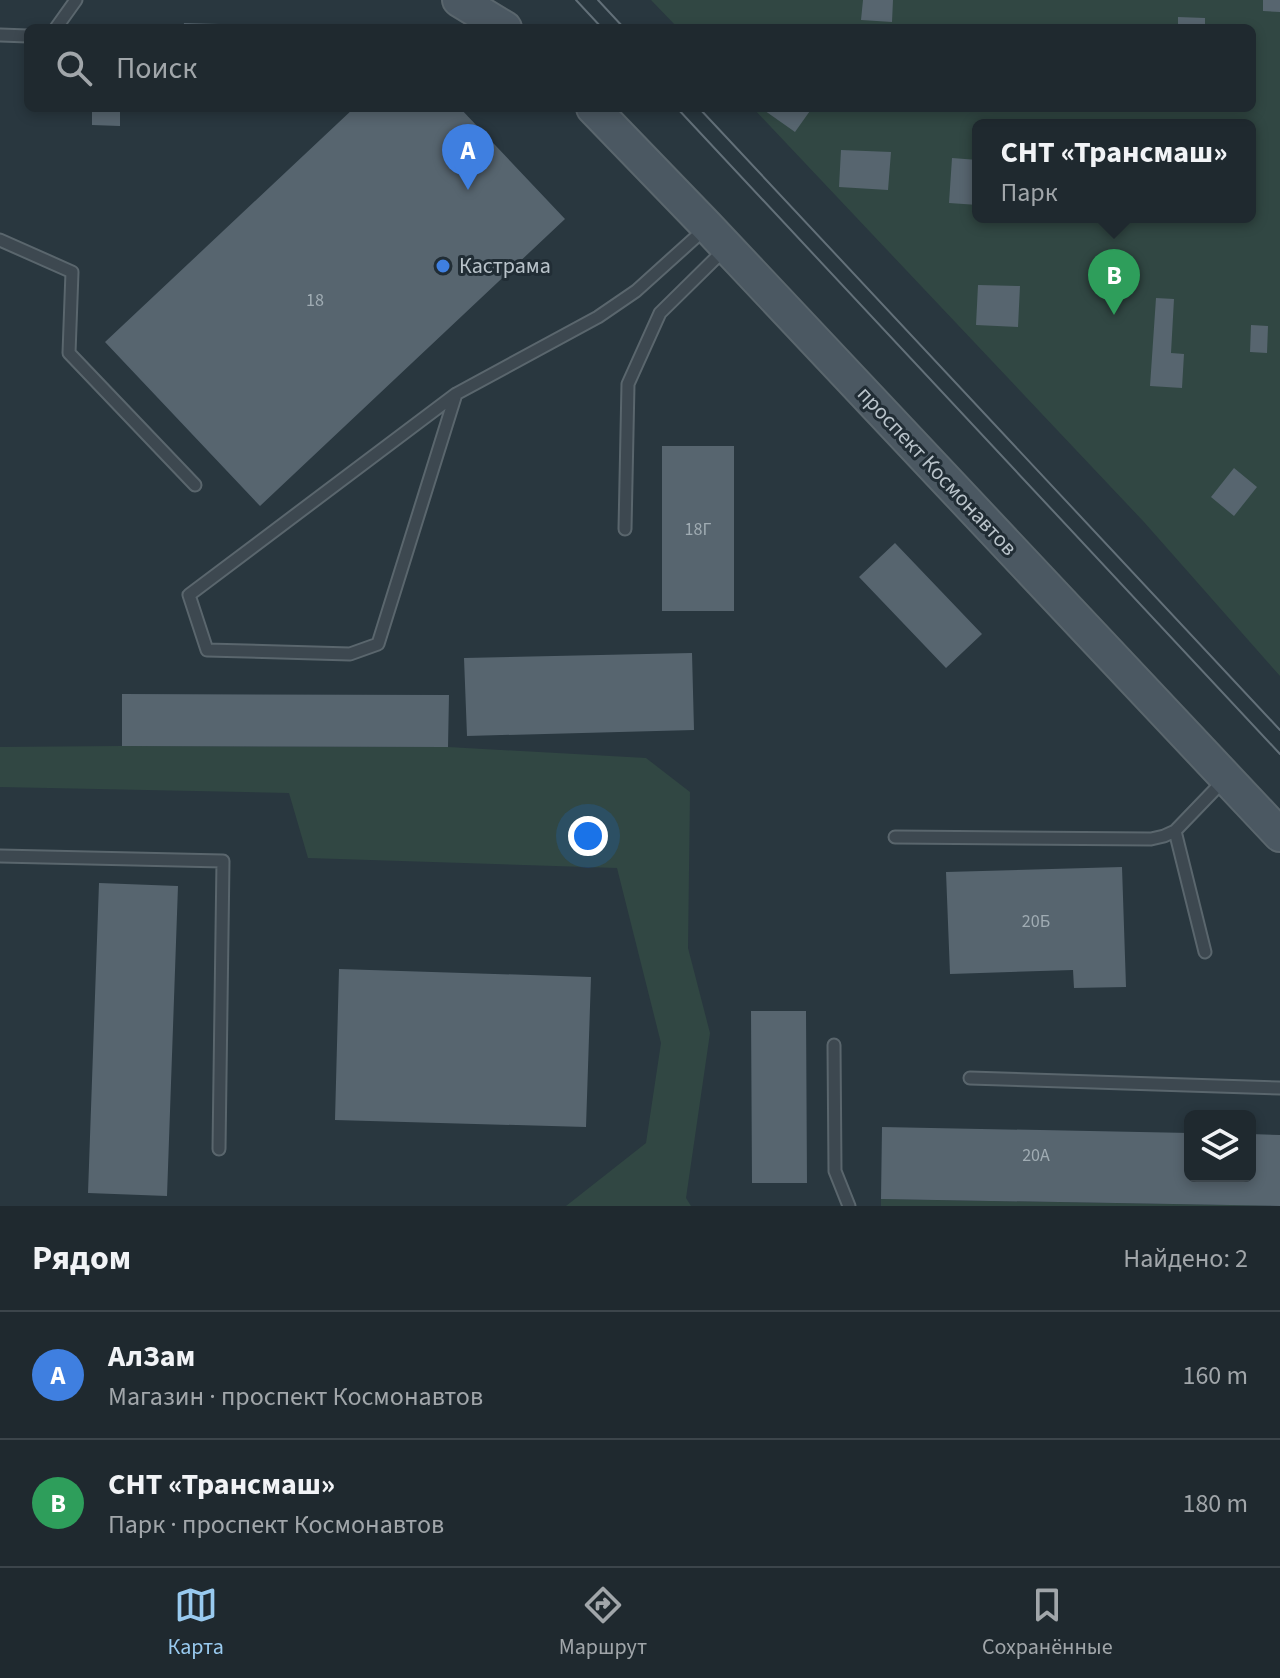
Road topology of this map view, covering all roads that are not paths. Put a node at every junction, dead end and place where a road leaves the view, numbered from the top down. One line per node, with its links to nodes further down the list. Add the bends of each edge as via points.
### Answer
1 (76, 0): 3 (lane)
2 (459, 0): 4 (main road)
3 (59, 24)
4 (498, 24)
5 (0, 35): 6 (lane)
6 (24, 36)
7 (597, 112): 8 (main road, проспект Космонавтов)
8 (717, 237): 10 (lane, via 598,317); 12 (lane, via 660,313 628,384); 13 (main road, проспект Космонавтов)
9 (0, 240): 11 (lane, via 72,272 69,353)
10 (456, 394): 10 (lane, via 189,595 207,650 350,654 378,644)
11 (195, 485)
12 (625, 529)
13 (1226, 778): 14 (lane); 15 (main road, проспект Космонавтов)
14 (1175, 831): 16 (lane, via 1151,839); 18 (lane)
15 (1280, 835)
16 (895, 837)
17 (0, 856): 22 (lane, via 223,861)
18 (1205, 952)
19 (834, 1045): 23 (lane, via 835,1171)
20 (970, 1078): 21 (lane)
21 (1280, 1088)
22 (219, 1149)
23 (849, 1206)

